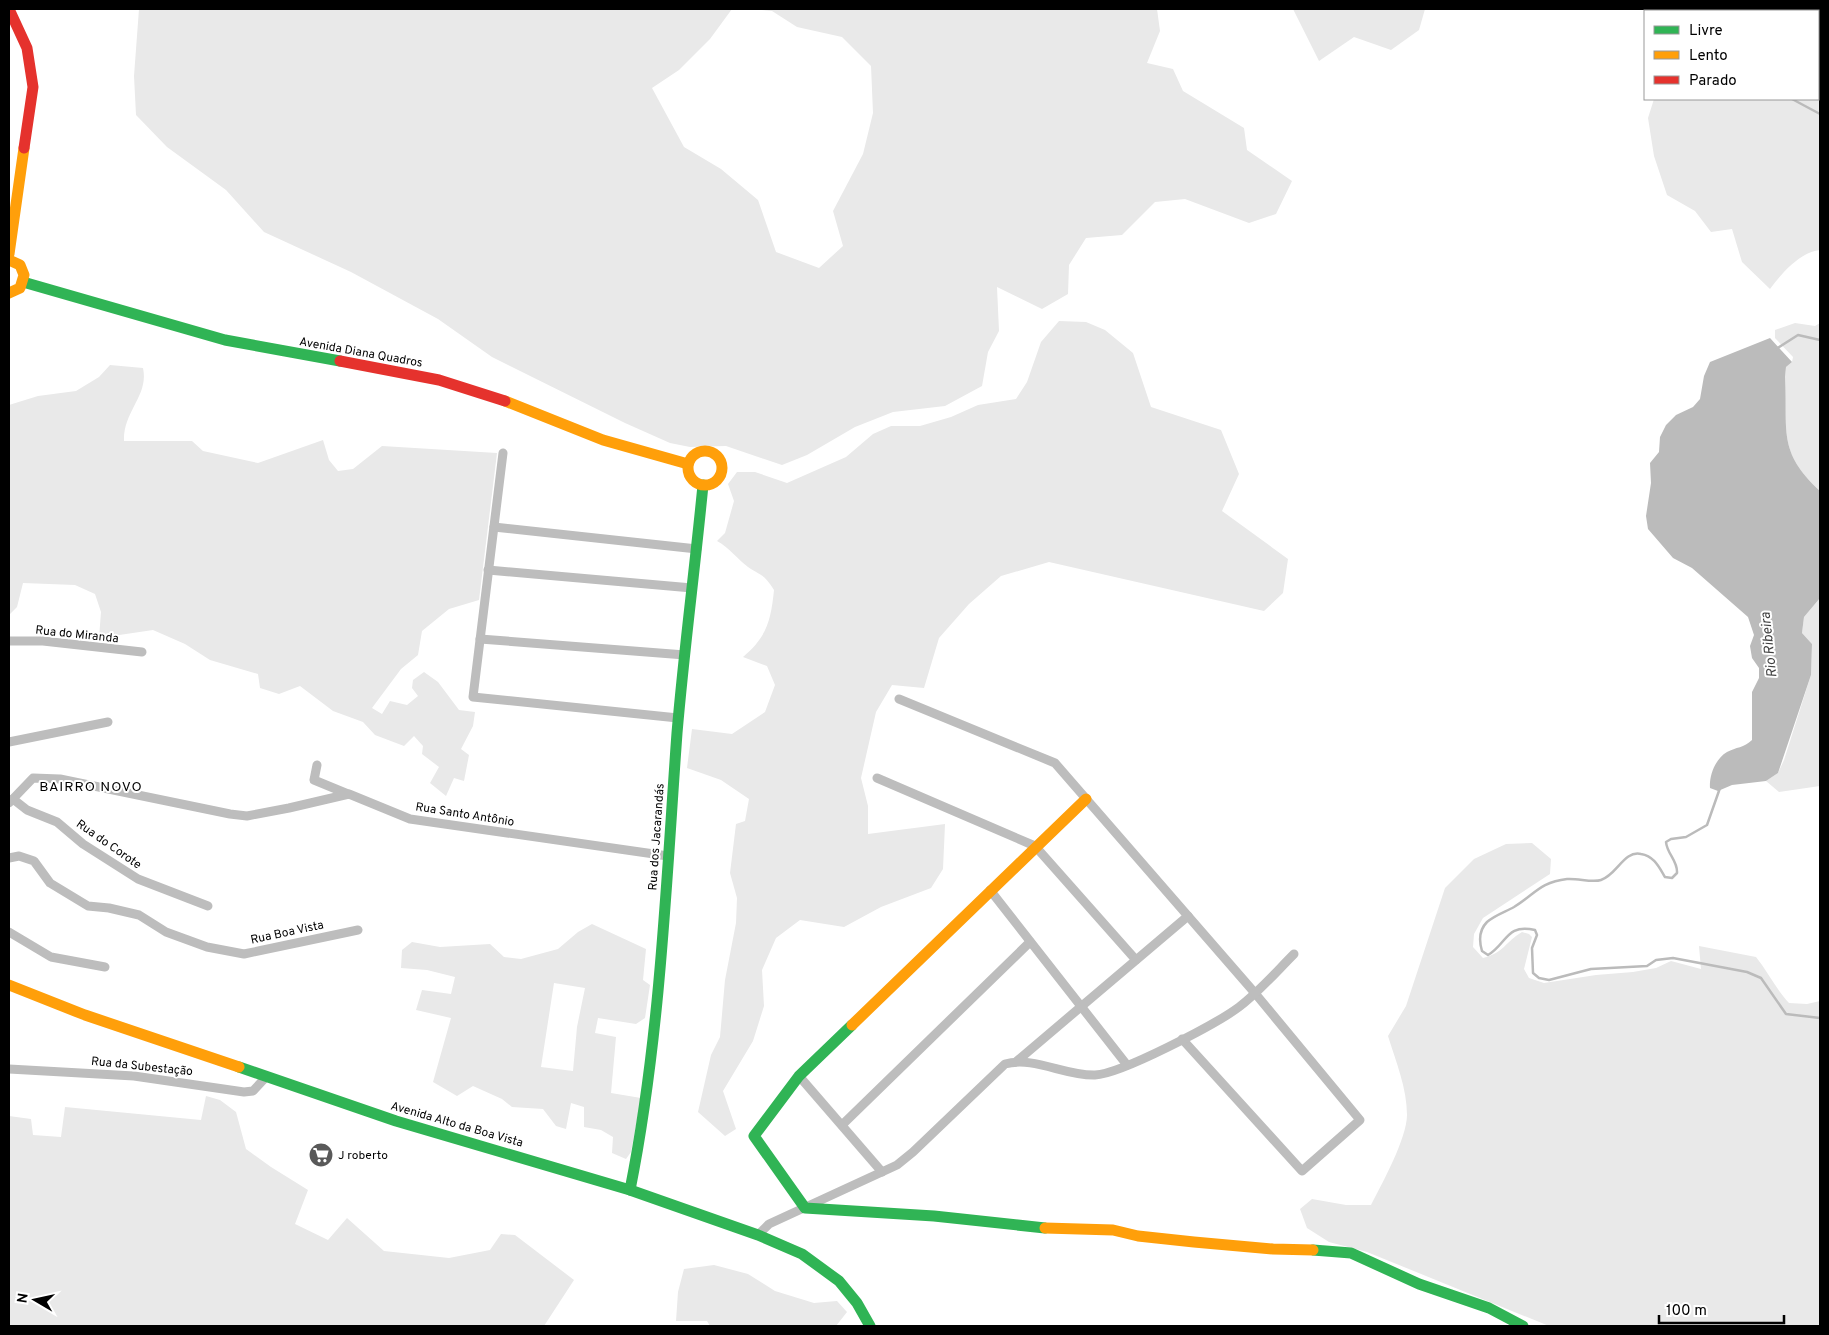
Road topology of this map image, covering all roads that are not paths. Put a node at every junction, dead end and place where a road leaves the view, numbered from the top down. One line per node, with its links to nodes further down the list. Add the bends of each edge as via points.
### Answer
1 (9, 9): 2 (street, via 27,48 33,87)
2 (9, 254)
3 (9, 260): 4 (street, via 22,268)
4 (23, 282): 5 (street, via 17,290); 7 (street, Avenida Diana Quadros, via 224,340 438,380 502,400 603,440)
5 (9, 293)
6 (503, 454): 9 (street)
7 (688, 464): 8 (street, via 691,478); 8 (street, via 694,455 701,452 713,453 718,458 721,466 719,477)
8 (702, 485): 10 (street, Rua dos Jacarandás)
9 (494, 527): 10 (street); 11 (street)
10 (697, 549): 12 (street, Rua dos Jacarandás)
11 (488, 570): 12 (street); 13 (street)
12 (692, 588): 16 (street, Rua dos Jacarandás)
13 (480, 639): 16 (street); 18 (street, via 473,697)
14 (9, 641): 15 (street, Rua do Miranda, via 43,641)
15 (142, 652)
16 (685, 655): 18 (street, Rua dos Jacarandás)
17 (899, 699): 24 (street, via 1055,763)
18 (678, 718): 27 (street, Rua dos Jacarandás)
19 (108, 722): 20 (street)
20 (9, 742)
21 (317, 764): 23 (street, Rua Santo Antônio, via 314,780)
22 (877, 778): 26 (street)
23 (349, 794): 25 (street, via 247,816 60,779 33,778); 27 (street, Rua Santo Antônio, via 410,819)
24 (1086, 799): 26 (street); 31 (street)
25 (11, 801): 30 (street, Rua do Corote, via 57,822 83,844 138,879)
26 (1035, 846): 29 (street); 36 (street)
27 (668, 856): 49 (street, Rua dos Jacarandás, via 653,1054 644,1127)
28 (9, 858): 32 (street, Rua Boa Vista, via 19,856 34,861 50,884 88,906 139,915 166,932 207,947 244,954)
29 (990, 890): 34 (street); 45 (street)
30 (208, 906)
31 (1188, 916): 36 (street); 39 (street)
32 (358, 930)
33 (9, 932): 37 (street, via 51,957)
34 (1030, 942): 40 (street); 47 (street)
35 (1294, 954): 39 (street)
36 (1136, 960): 40 (street)
37 (105, 967)
38 (9, 985): 46 (street, Avenida Alto da Boa Vista, via 85,1015)
39 (1254, 992): 41 (street, via 1240,1006); 41 (street, via 1360,1120 1302,1171)
40 (1081, 1006): 42 (street); 43 (street)
41 (1182, 1039): 43 (street)
42 (1017, 1061): 43 (street, via 1096,1075); 48 (street, via 1005,1064 913,1152)
43 (1127, 1065)
44 (9, 1069): 46 (street, Rua da Subestação, via 134,1076 244,1092 253,1091)
45 (799, 1076): 47 (street); 50 (street, via 754,1136)
46 (266, 1077): 49 (street, Avenida Alto da Boa Vista, via 396,1121)
47 (842, 1125): 48 (street)
48 (882, 1172): 50 (street)
49 (630, 1190): 51 (street, Avenida Alto da Boa Vista)
50 (805, 1208): 51 (street, via 769,1224); 53 (street, via 934,1216 1038,1228 1114,1230 1194,1242 1351,1253 1419,1284 1489,1308)
51 (758, 1235): 52 (street, Avenida Alto da Boa Vista, via 802,1254 839,1281)
52 (870, 1326)
53 (1523, 1326)

